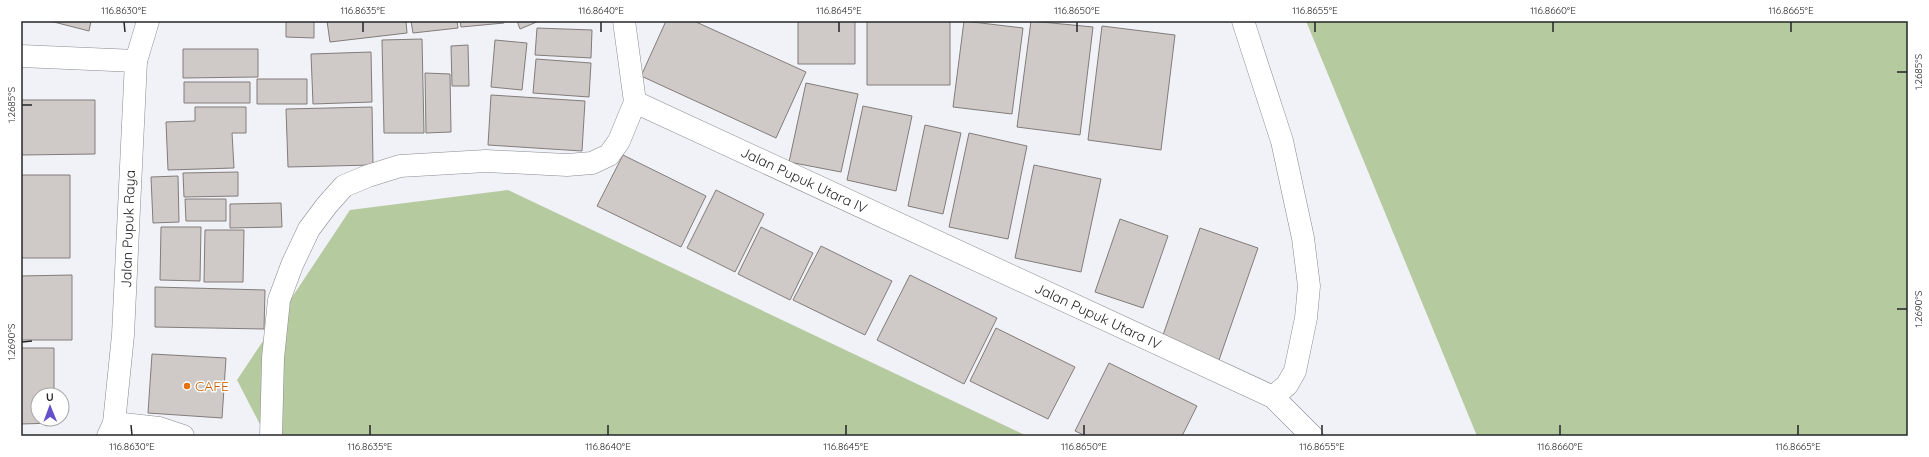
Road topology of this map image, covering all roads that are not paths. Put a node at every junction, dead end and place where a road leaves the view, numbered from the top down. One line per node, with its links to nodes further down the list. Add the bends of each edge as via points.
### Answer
1 (148, 21): 5 (street, Jalan Pupuk Raya)
2 (624, 21): 6 (street)
3 (1243, 21): 7 (street, via 1282,141 1303,238 1309,286 1306,318 1295,371 1287,385)
4 (21, 56): 5 (street)
5 (136, 60): 8 (street, Jalan Pupuk Raya, via 120,382)
6 (635, 102): 7 (street, Jalan Pupuk Utara IV); 10 (street, via 616,146 609,155 592,163 567,165 486,161 400,166 344,186 310,229 292,264 279,300 273,358)
7 (1273, 397): 11 (street)
8 (111, 429): 9 (street, via 159,428)
9 (183, 436)
10 (271, 436)
11 (1312, 436)

